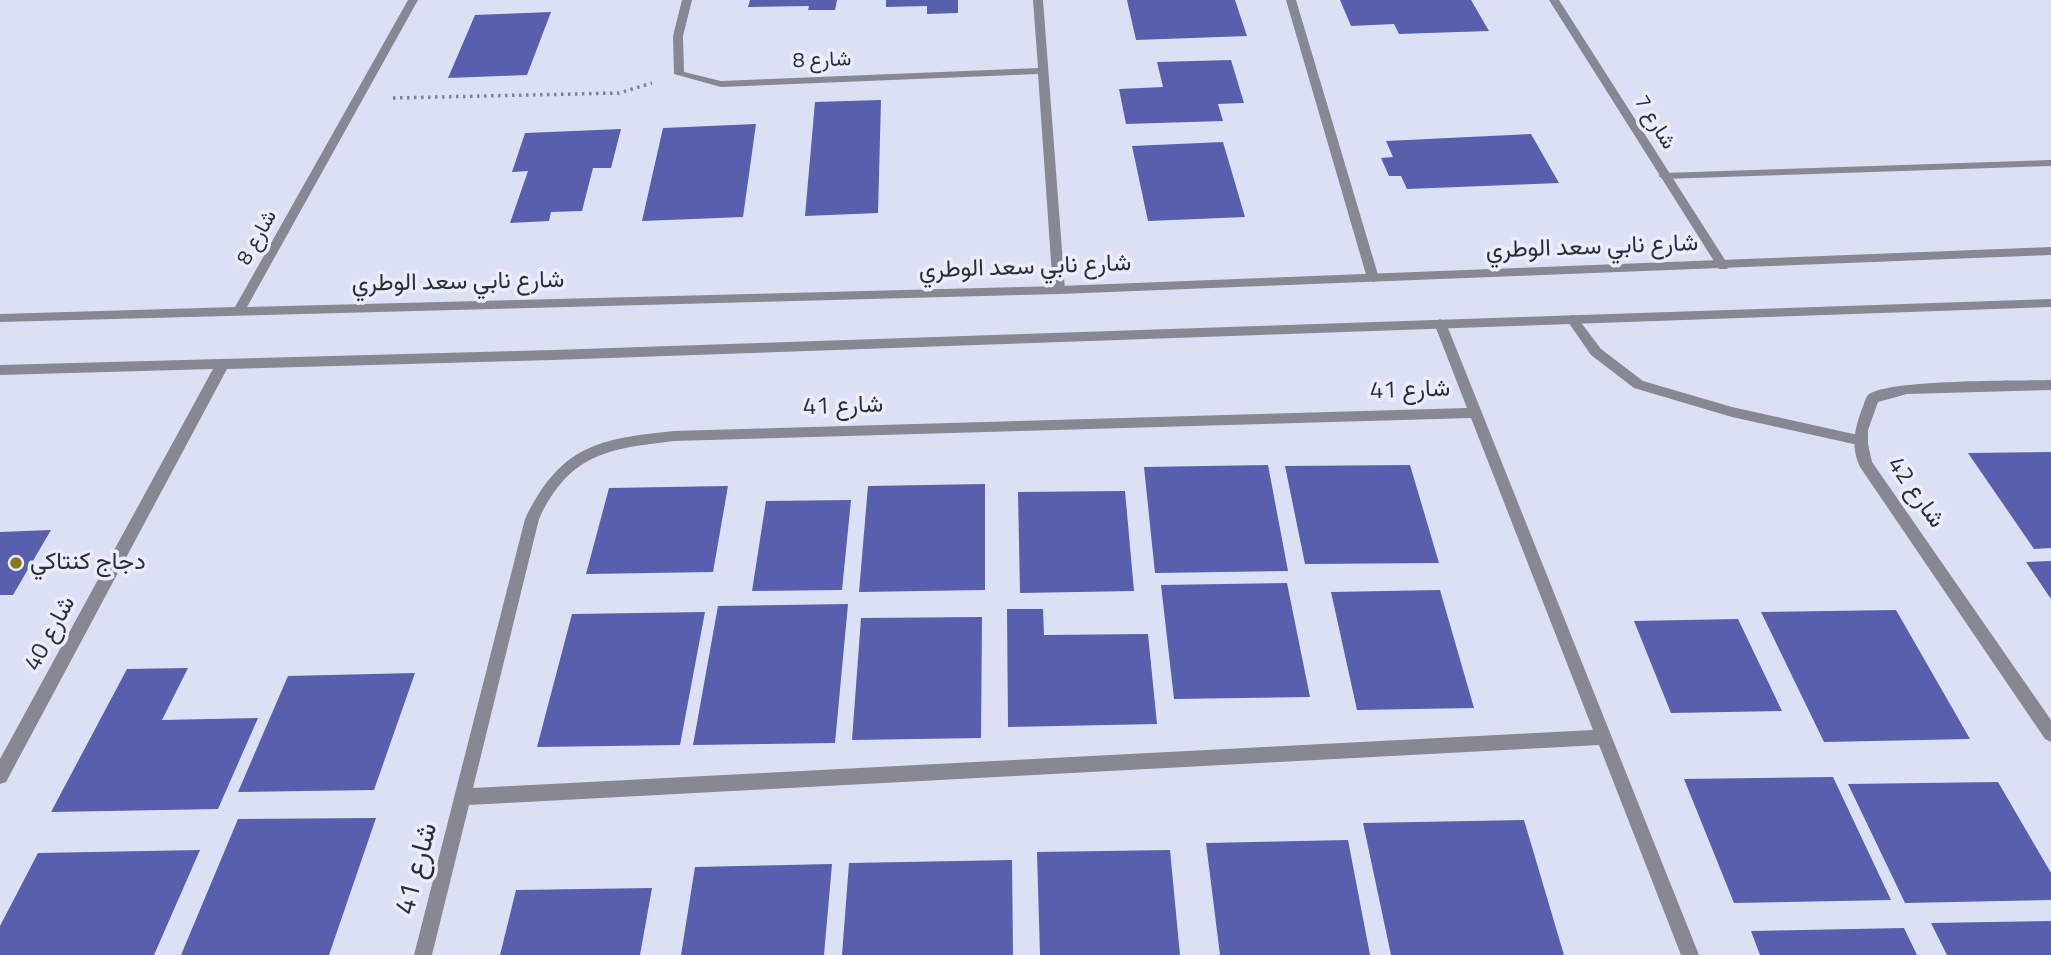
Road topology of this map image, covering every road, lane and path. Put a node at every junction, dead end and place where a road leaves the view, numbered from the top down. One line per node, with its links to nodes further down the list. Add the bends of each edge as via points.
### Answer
1 (413, 0): 8 (street, شارع 8)
2 (687, 0): 7 (street, via 678,36)
3 (1038, 0): 6 (street)
4 (1291, 0): 13 (street)
5 (1554, 0): 10 (street, شارع 7)
6 (1043, 71): 7 (street, شارع 8, via 721,85); 14 (street)
7 (679, 74): 8 (path, via 619,93)
8 (358, 98): 16 (street, شارع 8)
9 (2051, 163): 10 (street)
10 (1664, 176): 12 (street, شارع 7)
11 (2051, 251): 12 (street, شارع نابي سعد الوطري)
12 (1723, 266): 13 (street, شارع نابي سعد الوطري)
13 (1373, 278): 14 (street, شارع نابي سعد الوطري)
14 (1059, 290): 16 (street, شارع نابي سعد الوطري)
15 (2051, 303): 18 (street)
16 (239, 311): 17 (street, شارع نابي سعد الوطري)
17 (0, 318)
18 (1572, 319): 19 (street); 24 (street, via 1597,352 1639,385 1732,412)
19 (1440, 323): 20 (street); 23 (street, شارع 41)
20 (222, 365): 21 (street); 28 (street, شارع 40)
21 (0, 370)
22 (2051, 385): 24 (street, شارع 42, via 1907,389 1873,398)
23 (1475, 413): 27 (street, شارع 41); 29 (street, شارع 41, via 674,436 632,440 579,458 544,494 532,519)
24 (1858, 440): 25 (street, شارع 42, via 1865,463)
25 (2046, 719): 26 (street, شارع 42)
26 (2051, 734)
27 (1604, 737): 29 (street, شارع 41); 31 (street, شارع 41)
28 (0, 776)
29 (464, 797): 30 (street, شارع 41)
30 (423, 955)
31 (1690, 955)

